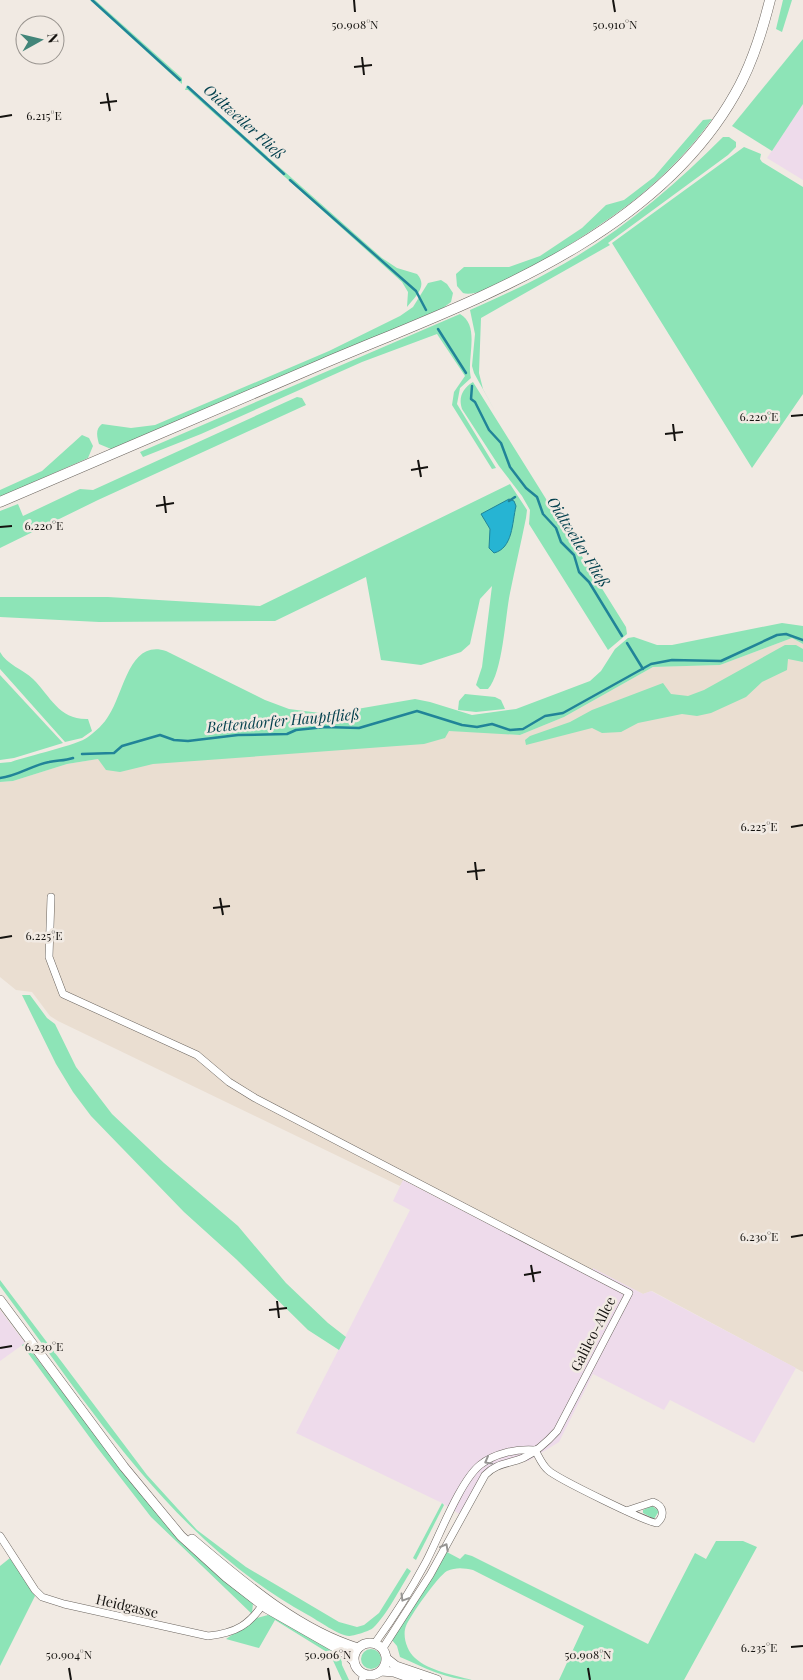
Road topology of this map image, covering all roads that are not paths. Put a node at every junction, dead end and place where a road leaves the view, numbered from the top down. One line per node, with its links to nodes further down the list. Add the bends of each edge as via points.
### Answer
1 (770, 0): 2 (main road, via 751,62 735,94 704,140 674,173 588,240 547,264 463,304)
2 (0, 502)
3 (51, 897): 5 (street, Galileo-Allee, via 49,957 63,994 197,1055 229,1082 255,1098 629,1293 557,1430)
4 (0, 1300): 8 (street, via 124,1467 164,1513)
5 (535, 1450): 6 (street, via 548,1471); 9 (street, Galileo-Allee, one-way to 5, via 430,1575 485,1475 494,1467 524,1458); 9 (street, one-way to 9, via 503,1453 477,1468)
6 (626, 1511): 6 (street, via 654,1524 663,1511 653,1502)
7 (0, 1536): 8 (street, Heidgasse, via 35,1590 42,1597 64,1604 208,1636 229,1634 246,1624)
8 (265, 1602): 10 (street); 12 (street)
9 (379, 1646): 10 (street, via 368,1642); 11 (street)
10 (358, 1648): 12 (street)
11 (387, 1659): 13 (street); 16 (street, via 396,1666)
12 (354, 1661): 14 (street)
13 (381, 1671): 14 (street); 15 (street)
14 (363, 1677)
15 (416, 1680)
16 (437, 1680)

